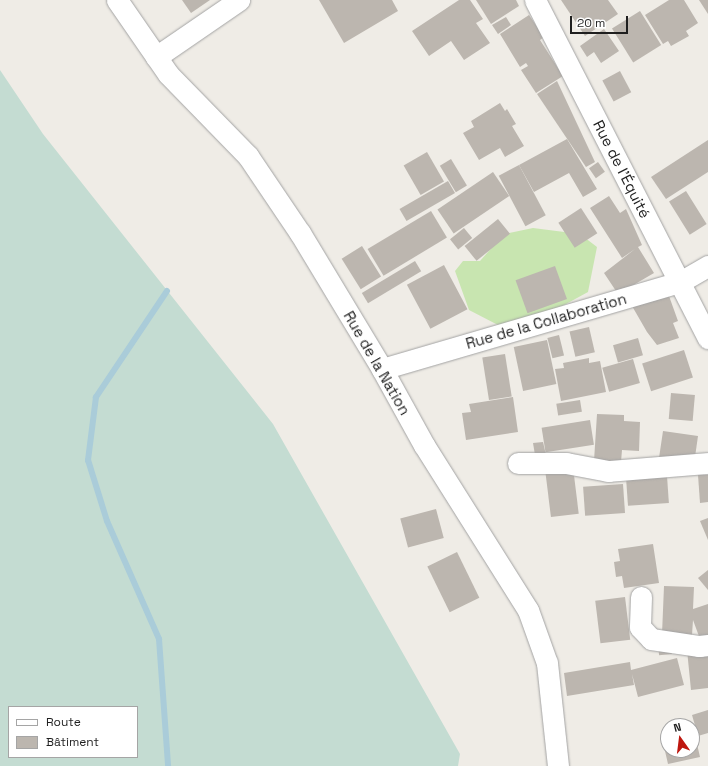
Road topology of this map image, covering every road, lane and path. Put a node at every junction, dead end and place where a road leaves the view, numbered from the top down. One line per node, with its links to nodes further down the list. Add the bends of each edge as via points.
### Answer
1 (117, 0): 4 (street, Rue de la Nation)
2 (239, 0): 4 (street)
3 (535, 0): 6 (street, Rue de l'Équité)
4 (156, 57): 8 (street, Rue de la Nation, via 168,74 248,156 300,233)
5 (708, 266): 6 (street, Rue de la Collaboration)
6 (680, 282): 7 (street, Rue de l'Équité); 8 (street, Rue de la Collaboration)
7 (708, 338)
8 (382, 369): 13 (street, Rue de la Nation, via 424,445 528,610 547,663)
9 (518, 463): 10 (street, via 566,463 608,470)
10 (708, 463)
11 (641, 597): 12 (street, via 640,627 650,639)
12 (708, 645)
13 (558, 766)

